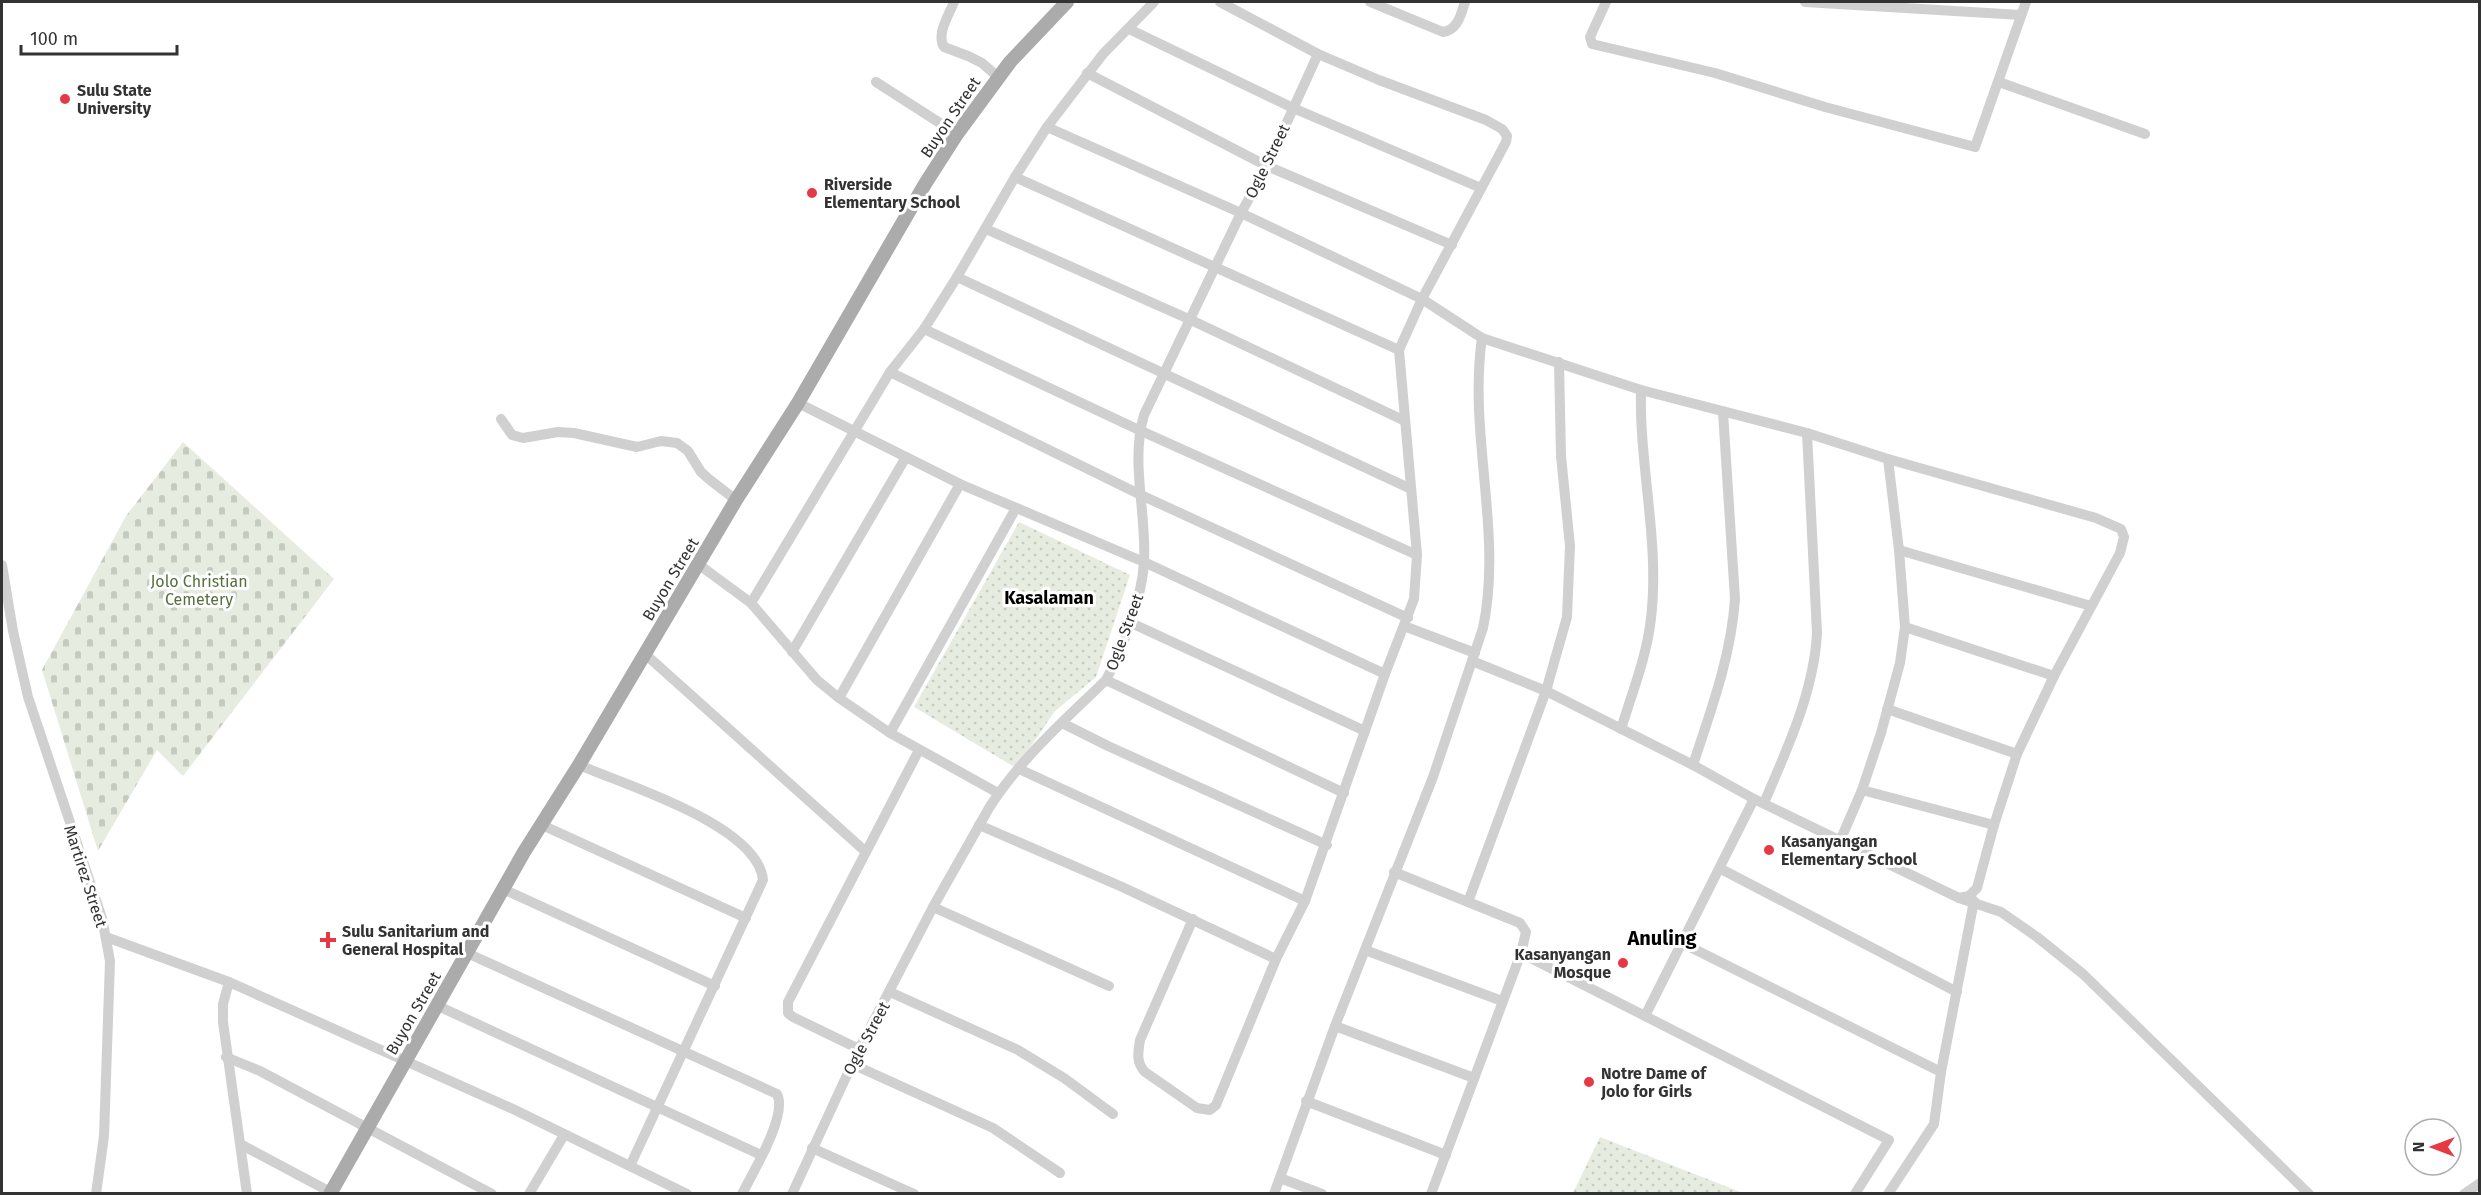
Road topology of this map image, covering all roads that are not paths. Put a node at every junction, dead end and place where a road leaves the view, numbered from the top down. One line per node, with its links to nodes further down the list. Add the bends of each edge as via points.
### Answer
1 (954, 2): 15 (street, via 941,43 982,63)
2 (1067, 2): 15 (main road, Buyon Street)
3 (1154, 2): 12 (street)
4 (1220, 2): 13 (street)
5 (1370, 2): 6 (street, via 1443,32 1457,24)
6 (1466, 2)
7 (1606, 2): 17 (street, via 1590,36 1594,45 1715,73 1975,147)
8 (1805, 2): 10 (street)
9 (2026, 2): 11 (street)
10 (1838, 3): 11 (street)
11 (2021, 15): 17 (street)
12 (1129, 29): 14 (street); 18 (street)
13 (1317, 54): 18 (street, Ogle Street); 24 (street, via 1502,129 1506,142)
14 (1087, 73): 19 (street); 22 (street)
15 (998, 77): 20 (main road, Buyon Street)
16 (876, 82): 20 (street)
17 (1999, 82): 21 (street)
18 (1293, 108): 22 (street, Ogle Street); 24 (street)
19 (1047, 127): 23 (street); 25 (street)
20 (957, 134): 39 (main road, Buyon Street)
21 (2145, 134)
22 (1267, 166): 25 (street, Ogle Street); 27 (street)
23 (1015, 177): 26 (street); 28 (street)
24 (1481, 189): 27 (street)
25 (1241, 213): 28 (street, Ogle Street); 30 (street)
26 (986, 229): 29 (street); 31 (street)
27 (1452, 245): 30 (street)
28 (1216, 266): 31 (street, Ogle Street); 34 (street)
29 (957, 277): 32 (street); 37 (street)
30 (1422, 299): 33 (street); 34 (street)
31 (1191, 320): 37 (street, Ogle Street); 42 (street)
32 (924, 329): 36 (street); 43 (street)
33 (1482, 338): 35 (street); 66 (street, via 1478,384 1489,590)
34 (1399, 350): 42 (street)
35 (1559, 362): 38 (street); 70 (street, via 1570,572 1567,616)
36 (890, 372): 44 (street); 50 (street)
37 (1166, 373): 43 (street, Ogle Street); 49 (street)
38 (1641, 390): 40 (street); 74 (street, via 1652,598 1649,634)
39 (798, 403): 44 (street); 51 (main road, Buyon Street)
40 (1723, 412): 45 (street); 80 (street, via 1735,599 1733,629)
41 (501, 419): 51 (street, via 512,435 523,438 567,433 637,447 661,441 676,443 688,451 701,472)
42 (1403, 420): 49 (street)
43 (1139, 430): 50 (street, Ogle Street); 54 (street)
44 (855, 432): 46 (street); 58 (street)
45 (1807, 433): 47 (street); 85 (street, via 1816,651 1794,733)
46 (906, 457): 48 (street); 65 (street)
47 (1888, 459): 53 (street); 59 (street, via 2096,518 2121,529 2123,544)
48 (960, 484): 52 (street); 71 (street)
49 (1411, 489): 54 (street)
50 (1141, 495): 55 (street, Ogle Street); 61 (street)
51 (736, 500): 56 (main road, Buyon Street)
52 (1016, 508): 55 (street); 76 (street)
53 (1899, 550): 59 (street); 62 (street)
54 (1417, 555): 61 (street, via 1414,599)
55 (1144, 562): 60 (street, Ogle Street); 67 (street)
56 (698, 564): 58 (street); 64 (main road, Buyon Street)
57 (2, 565): 63 (street, Martirez Street)
58 (751, 603): 65 (street)
59 (2091, 606): 68 (street)
60 (1129, 622): 69 (street, Ogle Street); 75 (street)
61 (1406, 622): 66 (street); 67 (street)
62 (1905, 627): 68 (street); 72 (street)
63 (7, 631): 102 (street, Martirez Street)
64 (644, 652): 79 (main road, Buyon Street); 91 (street)
65 (792, 652): 71 (street)
66 (1473, 657): 70 (street); 93 (street, via 1433,777)
67 (1385, 674): 75 (street)
68 (2054, 676): 78 (street)
69 (1106, 680): 73 (street, Ogle Street); 84 (street)
70 (1546, 691): 74 (street); 97 (street)
71 (838, 698): 76 (street)
72 (1887, 709): 78 (street); 82 (street)
73 (1062, 723): 81 (street, Ogle Street); 90 (street)
74 (1622, 729): 80 (street)
75 (1365, 731): 84 (street)
76 (890, 733): 77 (street)
77 (919, 750): 83 (street); 91 (street)
78 (2017, 754): 88 (street)
79 (579, 765): 86 (main road, Buyon Street); 100 (street, via 686,809 726,832 752,854 762,869 763,880)
80 (1694, 765): 85 (street)
81 (1019, 769): 83 (street, Ogle Street); 96 (street)
82 (1862, 790): 88 (street); 89 (street)
83 (998, 793): 87 (street, Ogle Street)
84 (1344, 793): 90 (street)
85 (1759, 801): 89 (street); 92 (street)
86 (542, 825): 94 (main road, Buyon Street); 100 (street)
87 (979, 825): 99 (street, Ogle Street); 101 (street)
88 (1994, 825): 95 (street, via 1977,888 1969,896)
89 (1840, 841): 95 (street)
90 (1327, 845): 96 (street)
91 (866, 852): 117 (street, via 787,1008 793,1017)
92 (1721, 869): 103 (street); 112 (street)
93 (1394, 872): 97 (street); 104 (street)
94 (503, 889): 105 (main road, Buyon Street); 109 (street)
95 (1959, 898): 98 (street)
96 (1305, 902): 107 (street)
97 (1468, 902): 106 (street, via 1523,924 1526,935)
98 (1974, 902): 112 (street); 151 (street, via 2001,912 2083,974)
99 (933, 907): 110 (street); 111 (street, Ogle Street)
100 (746, 918): 109 (street)
101 (1193, 919): 107 (street); 107 (street, via 1140,1040 1138,1054 1145,1072 1197,1108 1210,1110 1215,1104)
102 (106, 937): 108 (street); 138 (street, Martirez Street, via 110,961 108,1063)
103 (1682, 943): 115 (street); 122 (street)
104 (1365, 950): 113 (street); 116 (street)
105 (467, 952): 114 (main road, Buyon Street); 118 (street)
106 (1521, 953): 113 (street); 115 (street)
107 (1276, 959)
108 (229, 982): 119 (street, via 223,1004); 120 (street)
109 (715, 986): 118 (street)
110 (1109, 986)
111 (890, 992): 117 (street, Ogle Street); 126 (street, via 1018,1050)
112 (1957, 992): 122 (street)
113 (1502, 1001): 123 (street)
114 (436, 1005): 120 (main road, Buyon Street); 125 (street)
115 (1645, 1016): 149 (street, via 1889,1140)
116 (1335, 1026): 123 (street); 124 (street)
117 (859, 1049): 121 (street, Ogle Street)
118 (685, 1050): 125 (street); 131 (street, via 777,1094 781,1105 778,1121)
119 (226, 1057): 127 (street); 129 (street)
120 (404, 1061): 127 (main road, Buyon Street); 128 (street)
121 (852, 1064): 130 (street, Ogle Street); 134 (street, via 993,1128)
122 (1941, 1072): 150 (street, via 1934,1124)
123 (1474, 1078): 132 (street)
124 (1306, 1101): 132 (street); 135 (street)
125 (658, 1107): 131 (street); 133 (street)
126 (1113, 1114)
127 (368, 1127): 137 (main road, Buyon Street); 140 (street)
128 (564, 1135): 133 (street); 141 (street)
129 (240, 1144): 137 (street); 139 (street)
130 (812, 1148): 144 (street, Ogle Street); 145 (street)
131 (761, 1155): 143 (street)
132 (1446, 1155): 148 (street)
133 (630, 1166): 142 (street)
134 (1060, 1173)
135 (1280, 1178): 146 (street); 147 (street)
136 (2480, 1183): 152 (street)
137 (332, 1193)
138 (96, 1194)
139 (247, 1194)
140 (492, 1194)
141 (529, 1194)
142 (687, 1194)
143 (742, 1194)
144 (792, 1194)
145 (914, 1194)
146 (1274, 1194)
147 (1322, 1194)
148 (1431, 1194)
149 (1855, 1194)
150 (1888, 1194)
151 (2308, 1194)
152 (2464, 1194)

